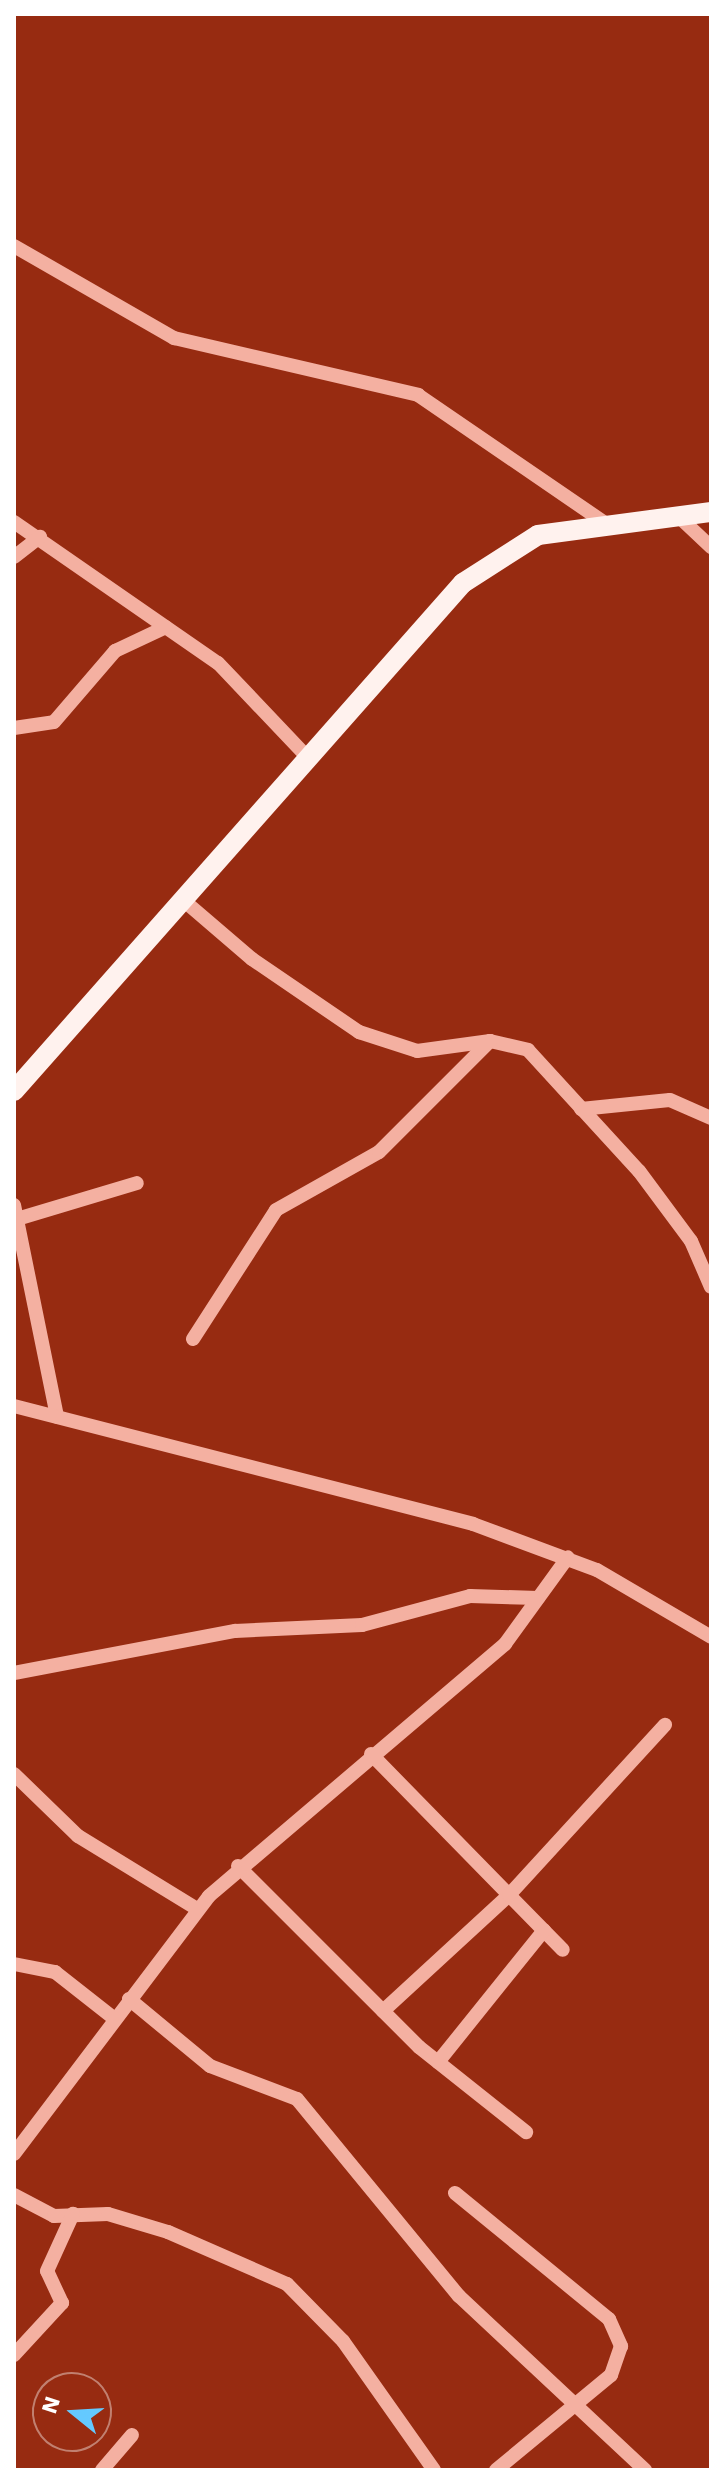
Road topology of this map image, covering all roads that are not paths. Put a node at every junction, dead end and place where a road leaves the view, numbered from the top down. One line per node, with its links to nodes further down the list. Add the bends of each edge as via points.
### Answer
1 (14, 246): 5 (street, via 174,338 418,395)
2 (711, 512): 3 (main road)
3 (677, 515): 5 (main road); 7 (street)
4 (14, 522): 6 (street)
5 (605, 523): 11 (main road, via 538,535 463,583)
6 (40, 537): 8 (street); 9 (street)
7 (711, 547)
8 (14, 557)
9 (166, 627): 10 (street, via 115,651 54,722); 11 (street, via 253,694)
10 (14, 728)
11 (308, 758): 12 (main road)
12 (182, 899): 13 (street, via 252,959 359,1032 417,1051); 14 (main road)
13 (490, 1041): 15 (street, via 528,1050); 20 (street, via 379,1152 276,1210)
14 (14, 1091)
15 (581, 1109): 16 (street, via 670,1100); 19 (street, via 691,1241)
16 (711, 1118)
17 (137, 1183): 18 (street)
18 (15, 1212): 22 (street)
19 (711, 1287)
20 (193, 1339)
21 (14, 1406): 22 (street)
22 (57, 1417): 23 (street, via 473,1524)
23 (568, 1557): 24 (street); 25 (street)
24 (538, 1598): 26 (street, via 470,1596 362,1625 235,1631); 28 (street, via 505,1644)
25 (711, 1637)
26 (14, 1673)
27 (665, 1725): 31 (street)
28 (371, 1754): 30 (street); 31 (street)
29 (14, 1774): 32 (street, via 78,1836)
30 (238, 1866): 32 (street); 37 (street)
31 (509, 1895): 33 (street); 37 (street)
32 (197, 1909): 36 (street)
33 (544, 1930): 34 (street); 39 (street)
34 (563, 1950)
35 (14, 1964): 38 (street, via 55,1972)
36 (129, 1999): 38 (street); 46 (street, via 210,2066 297,2099 459,2296)
37 (383, 2011): 39 (street)
38 (115, 2019): 41 (street)
39 (438, 2062): 40 (street)
40 (526, 2132)
41 (14, 2154)
42 (455, 2193): 46 (street, via 617,2331 621,2346 611,2375)
43 (14, 2195): 44 (street, via 47,2214)
44 (73, 2214): 45 (street, via 46,2274 62,2303); 49 (street, via 108,2214 168,2232 287,2284 343,2341)
45 (14, 2355)
46 (575, 2405): 50 (street); 51 (street)
47 (132, 2435): 48 (street)
48 (102, 2470)
49 (434, 2470)
50 (496, 2470)
51 (645, 2470)

